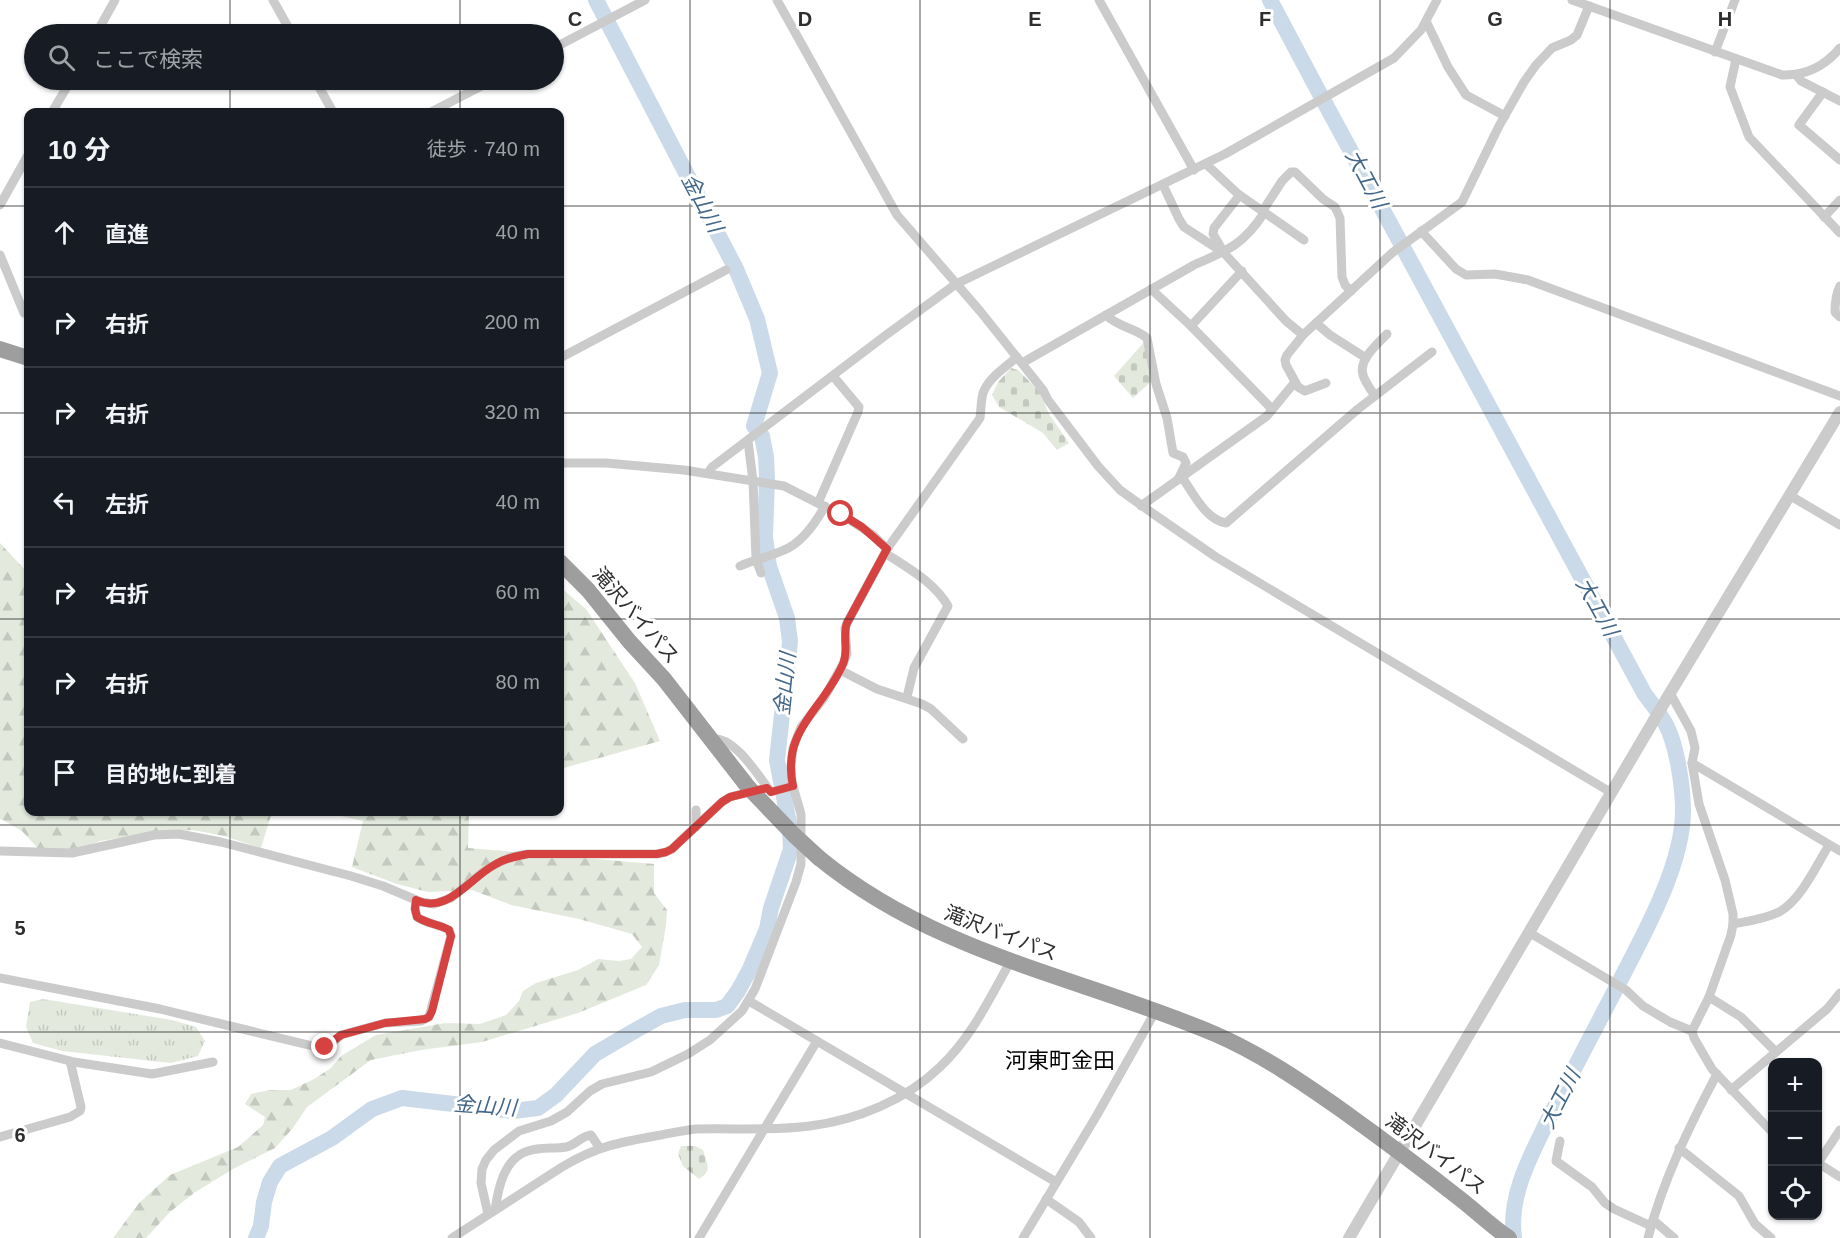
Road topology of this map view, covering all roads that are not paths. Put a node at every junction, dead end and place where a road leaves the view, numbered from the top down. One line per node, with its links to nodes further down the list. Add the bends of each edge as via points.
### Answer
1 (115, 0): 11 (street)
2 (273, 0): 12 (street)
3 (645, 0): 13 (street)
4 (777, 0): 44 (street, via 897,215)
5 (1099, 0): 30 (street)
6 (1437, 0): 10 (street)
7 (1572, 0): 9 (street)
8 (1735, 0): 15 (street)
9 (1589, 6): 15 (street); 26 (street, via 1577,35 1544,55)
10 (1426, 21): 26 (street, via 1466,95); 29 (street, via 1394,58)
11 (102, 24)
12 (286, 24)
13 (564, 43)
14 (1840, 48): 17 (street, via 1818,67)
15 (1715, 52): 16 (street)
16 (1736, 59): 17 (street, via 1782,75); 36 (street, via 1730,87 1749,137)
17 (1797, 76): 21 (street)
18 (65, 90): 23 (street)
19 (321, 90): 24 (street)
20 (474, 90): 25 (street)
21 (1822, 92): 22 (street); 27 (street, via 1799,125)
22 (1840, 101)
23 (54, 108)
24 (331, 108)
25 (439, 108)
26 (1505, 116): 37 (street, via 1461,202)
27 (1840, 160)
28 (24, 161): 34 (street)
29 (1206, 164): 30 (street); 32 (street)
30 (1194, 170): 31 (street)
31 (1163, 185): 40 (street, via 1184,227); 44 (street)
32 (1239, 196): 35 (street); 40 (street, via 1214,228 1213,234)
33 (1840, 200): 36 (street)
34 (0, 205)
35 (1263, 212): 39 (street); 40 (street, via 1248,234); 47 (street, via 1291,172 1335,207 1340,218 1342,277)
36 (1824, 217): 38 (street)
37 (1421, 231): 47 (street); 65 (street, via 1456,269 1466,274 1528,280)
38 (1840, 233)
39 (1304, 240)
40 (1224, 253): 43 (street); 46 (street)
41 (0, 255): 48 (street)
42 (726, 270): 57 (street)
43 (1242, 271): 52 (street); 54 (street)
44 (956, 284): 60 (street); 61 (street)
45 (1840, 286): 50 (street, via 1835,312)
46 (1151, 289): 49 (street); 52 (street)
47 (1351, 291): 51 (street)
48 (24, 313)
49 (1107, 315): 60 (street); 71 (street, via 1147,338 1173,453 1186,463)
50 (1840, 317)
51 (1316, 323): 54 (street); 59 (street)
52 (1191, 326): 66 (street)
53 (1387, 334): 59 (street)
54 (1303, 335): 62 (street, via 1285,360)
55 (0, 350): 58 (highway)
56 (1432, 352): 64 (street)
57 (564, 356)
58 (24, 357)
59 (1366, 358): 64 (street, via 1363,375)
60 (1019, 360): 75 (street, via 1098,466); 77 (street, via 989,382 980,418)
61 (833, 376): 68 (street); 74 (street, via 859,407)
62 (1295, 382): 63 (street, via 1305,391); 66 (street)
63 (1326, 383)
64 (1375, 396): 71 (street, via 1226,523 1210,515)
65 (1840, 396)
66 (1272, 409): 71 (street)
67 (1840, 412): 73 (street)
68 (747, 441): 70 (street); 72 (street)
69 (564, 463): 70 (street)
70 (708, 473): 72 (street)
71 (1180, 478): 75 (street)
72 (753, 481): 74 (street, via 784,486); 78 (street)
73 (1789, 495): 76 (street); 83 (street)
74 (821, 504): 77 (street, via 862,527); 78 (street, via 818,519 787,549)
75 (1141, 506): 90 (street, via 1216,557)
76 (1840, 525)
77 (886, 551): 82 (street, via 845,628 847,654); 84 (street, via 931,584 948,606 914,668)
78 (756, 558): 80 (street); 81 (street)
79 (564, 566): 86 (highway, 滝沢バイパス, via 664,679)
80 (740, 566)
81 (761, 573)
82 (840, 670): 84 (street, via 877,689); 88 (street, via 796,738 791,767)
83 (1670, 693): 87 (street, via 1691,731 1695,748); 90 (street)
84 (907, 698): 85 (street, via 932,709)
85 (963, 739)
86 (710, 740): 89 (street, via 716,738 735,747); 99 (highway, 滝沢バイパス, bridge, via 794,835 851,883 894,910)
87 (1692, 763): 93 (street); 97 (street, via 1699,804 1725,880)
88 (793, 786): 89 (street, via 771,792); 103 (street, via 801,814 801,864)
89 (767, 788): 92 (street, via 730,797)
90 (1612, 793): 98 (street)
91 (696, 810): 92 (street)
92 (696, 827): 96 (street, via 666,852 511,857 483,872 446,902 429,904)
93 (1829, 845): 95 (street); 97 (street, via 1792,902 1780,912)
94 (0, 851): 96 (street, via 72,853 154,835 179,834 340,873)
95 (1840, 851)
96 (416, 900): 100 (street, via 417,917 446,927 451,936 429,1017 341,1035 321,1048 160,1009)
97 (1733, 924): 102 (street)
98 (1530, 933): 105 (street, via 1626,990 1643,1006); 121 (street)
99 (1010, 962): 104 (highway, 滝沢バイパス); 113 (street, via 974,1027 940,1067)
100 (0, 978)
101 (1840, 994): 108 (street)
102 (1709, 997): 105 (street); 108 (street, via 1742,1017)
103 (749, 1001): 106 (street); 127 (street, via 731,1023 688,1054 651,1072 602,1084 567,1112 519,1131 494,1150 482,1169 481,1183)
104 (1155, 1012): 121 (highway, 滝沢バイパス, via 1215,1034 1282,1069); 125 (street)
105 (1692, 1031): 111 (street)
106 (817, 1041): 113 (street); 115 (street)
107 (0, 1043): 109 (street)
108 (1776, 1052): 112 (street)
109 (70, 1061): 110 (street, via 152,1074); 117 (street, via 80,1112)
110 (213, 1062)
111 (1717, 1074): 112 (street); 120 (street)
112 (1731, 1090): 114 (street)
113 (905, 1093): 115 (street, via 866,1114 811,1126); 125 (street)
114 (1768, 1127)
115 (764, 1129): 119 (street, via 694,1129); 130 (street)
116 (1840, 1130): 122 (street)
117 (0, 1137)
118 (1560, 1141): 128 (street, via 1556,1161 1614,1209)
119 (599, 1147): 127 (street); 127 (street, via 591,1135 586,1135 570,1146 520,1155 505,1172)
120 (1679, 1148): 128 (street); 137 (street, via 1738,1196 1755,1224)
121 (1401, 1152): 133 (street); 134 (highway, 滝沢バイパス)
122 (1822, 1157)
123 (1822, 1166): 124 (street)
124 (1840, 1177)
125 (1056, 1182): 126 (street)
126 (1046, 1199): 131 (street); 132 (street, via 1079,1222)
127 (491, 1212): 129 (street)
128 (1652, 1223): 135 (street); 136 (street)
129 (452, 1238)
130 (699, 1238)
131 (1023, 1238)
132 (1091, 1238)
133 (1349, 1238)
134 (1509, 1238)
135 (1648, 1238)
136 (1674, 1238)
137 (1771, 1238)

